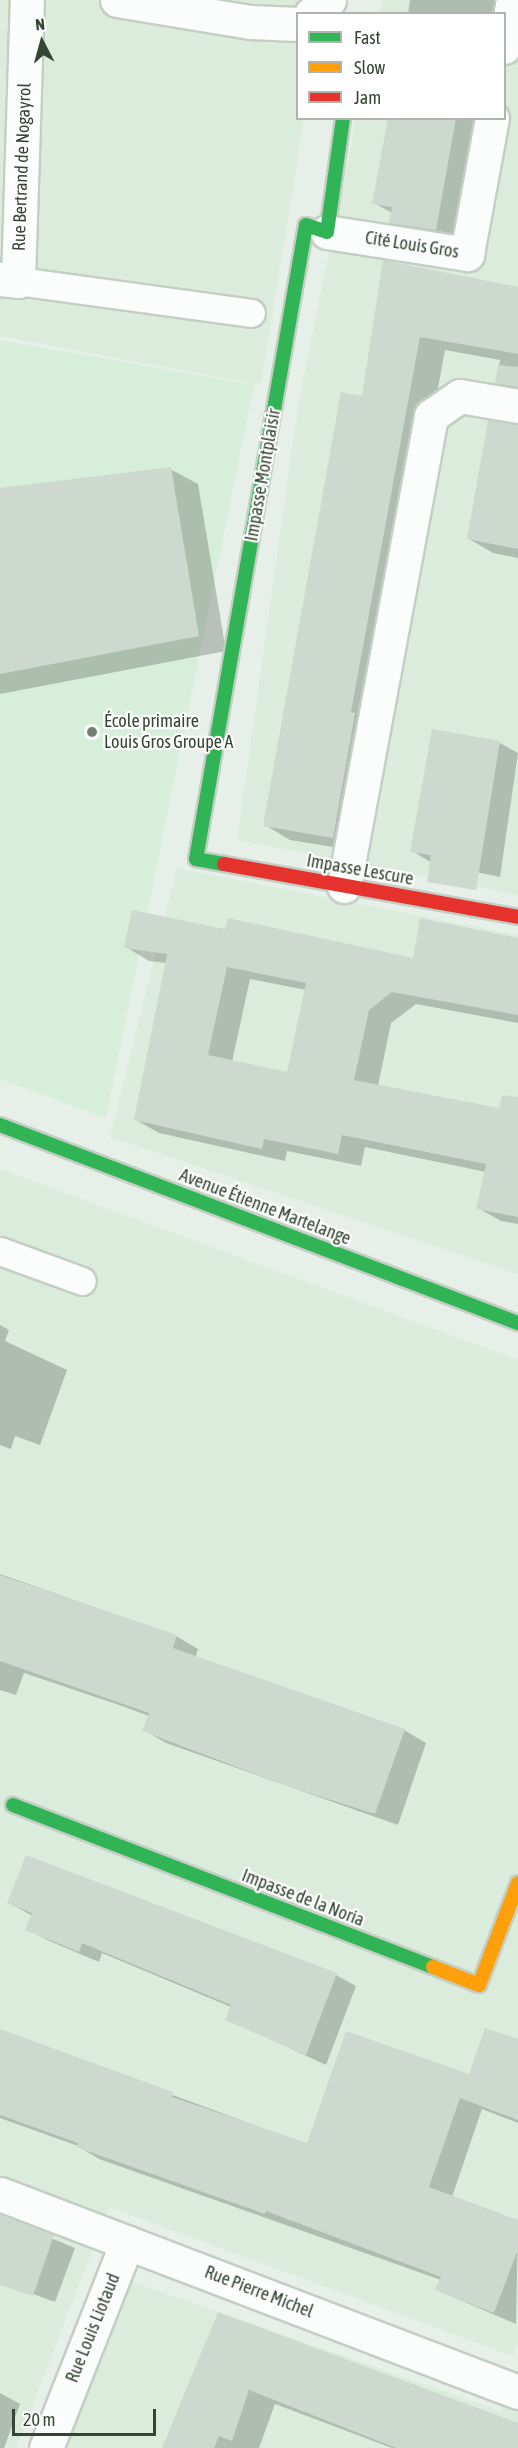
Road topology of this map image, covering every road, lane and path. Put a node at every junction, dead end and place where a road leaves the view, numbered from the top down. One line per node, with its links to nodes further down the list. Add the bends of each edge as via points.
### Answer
1 (27, 0): 11 (street, Rue Bertrand de Nogayrol)
2 (117, 0): 6 (street, via 250,22)
3 (329, 0): 5 (street)
4 (513, 0): 7 (street)
5 (314, 12)
6 (296, 24)
7 (506, 37)
8 (343, 120): 10 (street)
9 (492, 120): 10 (street, Cité Louis Gros, via 467,254)
10 (327, 232): 14 (street, Impasse Montplaisir, via 306,225)
11 (9, 280): 12 (lane)
12 (251, 314)
13 (518, 406): 15 (street, via 460,396 431,416)
14 (196, 859): 15 (street, Impasse Lescure)
15 (345, 886): 16 (street, Impasse Lescure)
16 (518, 917)
17 (0, 1125): 20 (street, Avenue Étienne Martelange)
18 (0, 1251): 19 (lane)
19 (82, 1281)
20 (518, 1323)
21 (13, 1805): 22 (street, Impasse de la Noria, via 478,1985)
22 (518, 1883)
23 (0, 2194): 24 (street, Rue Pierre Michel)
24 (127, 2242): 25 (street, Rue Pierre Michel); 26 (street, Rue Louis Liotaud)
25 (518, 2392)
26 (46, 2448)

